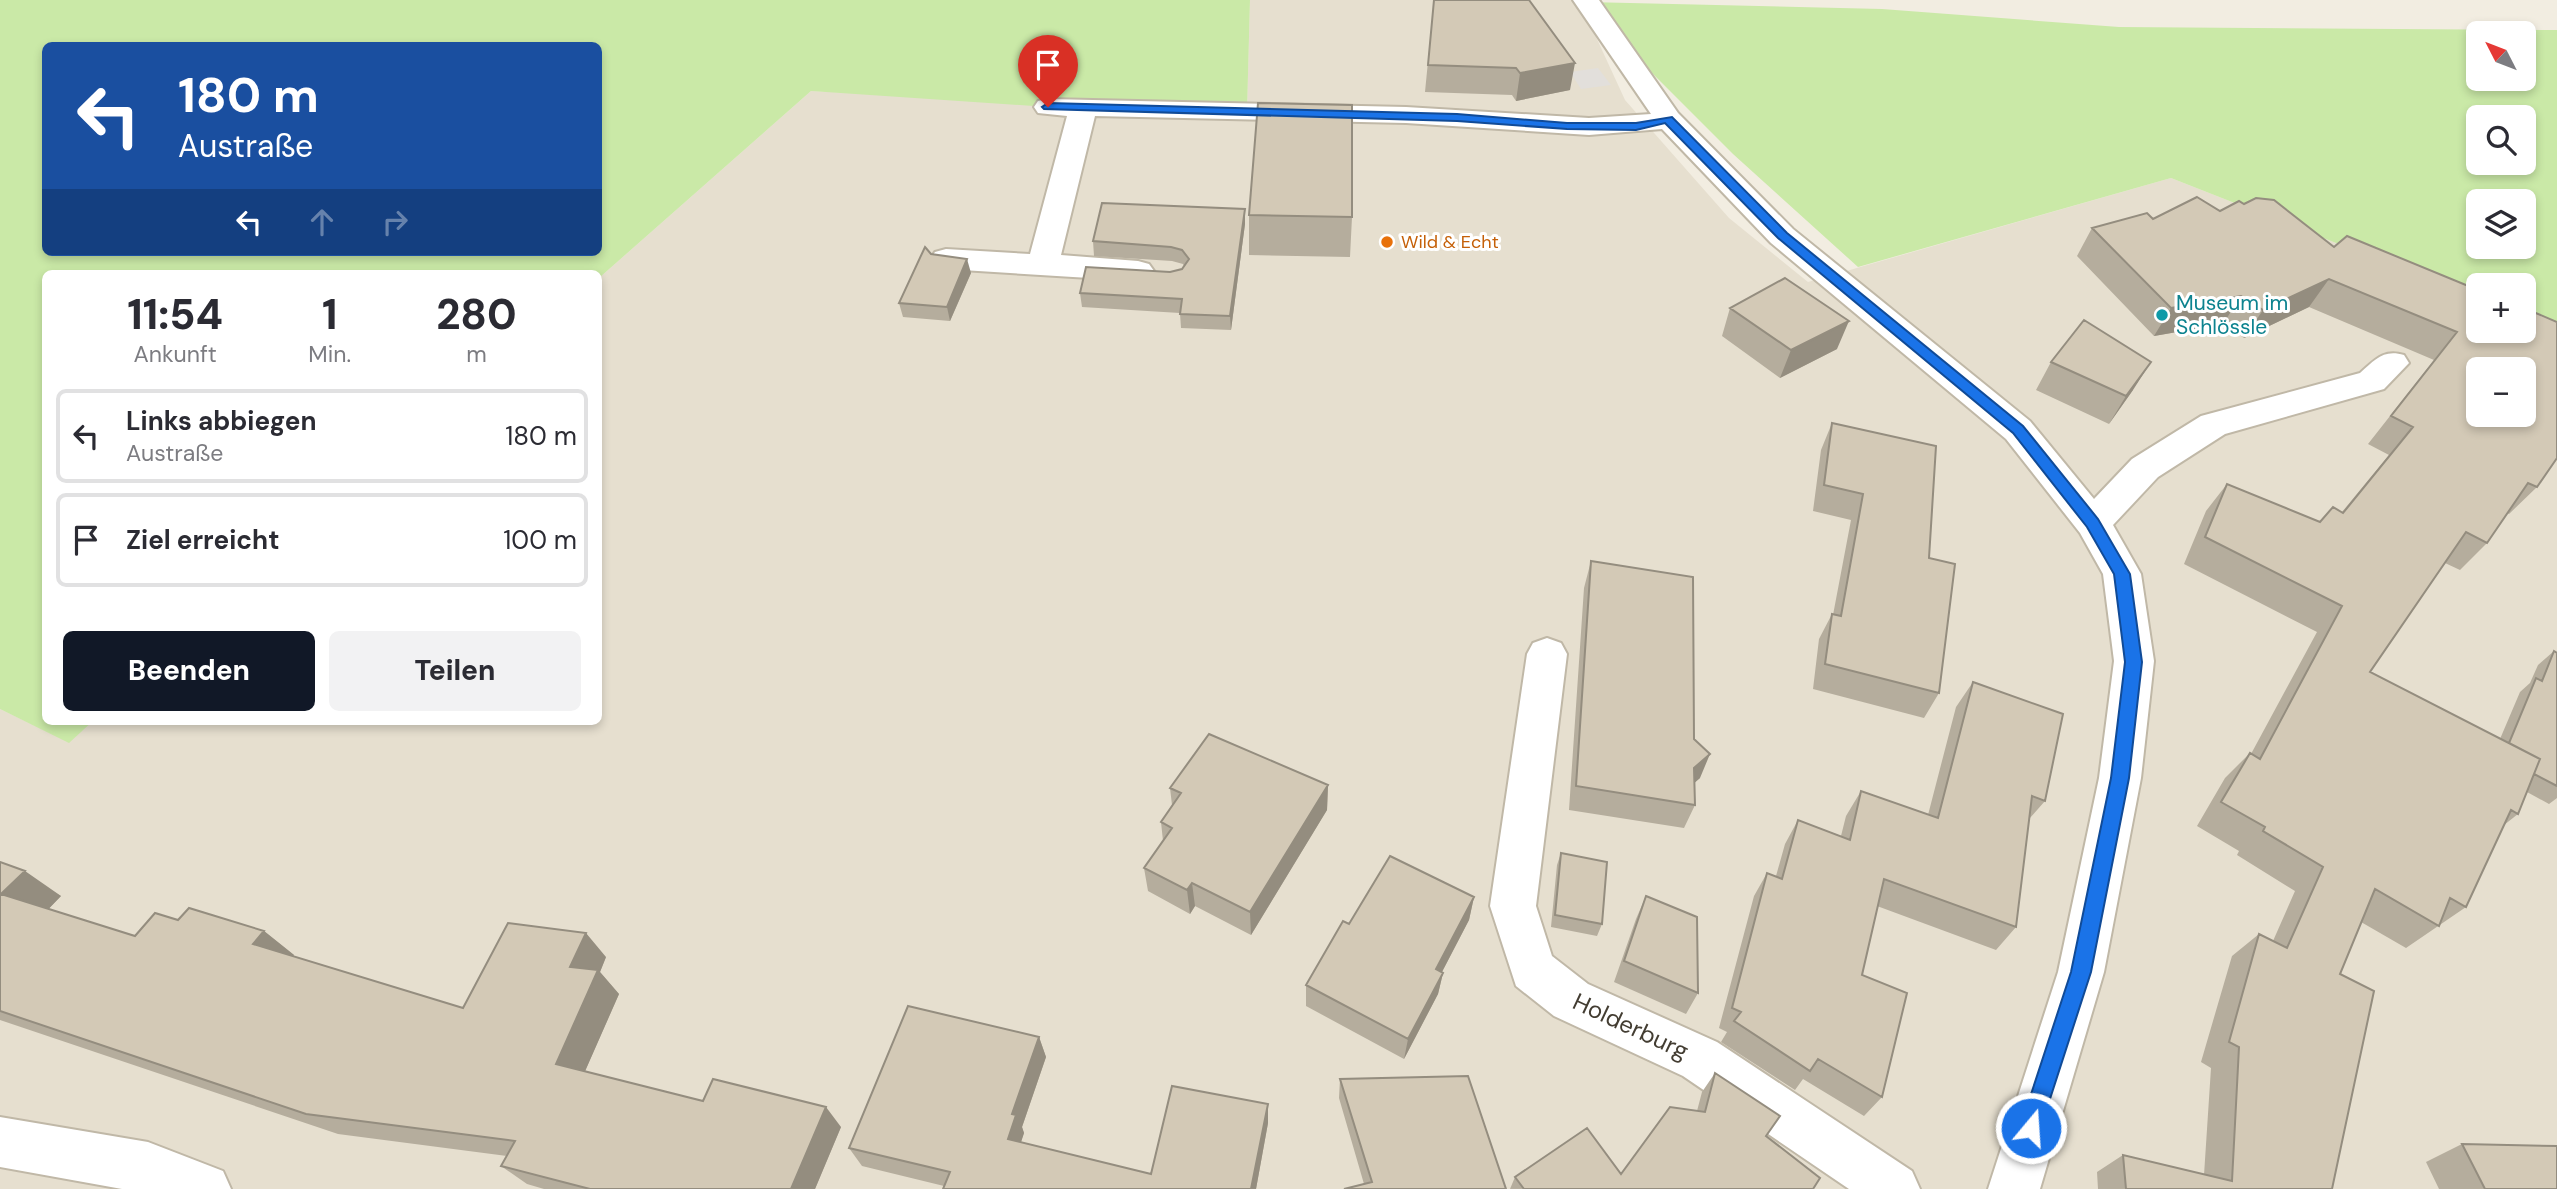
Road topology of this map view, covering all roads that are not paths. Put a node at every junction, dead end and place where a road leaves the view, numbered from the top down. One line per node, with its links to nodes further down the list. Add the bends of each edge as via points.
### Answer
1 (1586, 0): 4 (street)
2 (1048, 107): 3 (street)
3 (1083, 108): 4 (street, via 1457,117 1567,126 1636,127); 6 (street)
4 (1668, 119): 9 (street, via 1782,236 2018,430)
5 (946, 259): 6 (street)
6 (1043, 264): 7 (street)
7 (1171, 274)
8 (2392, 363): 9 (street, via 2372,381 2213,425 2145,468)
9 (2093, 523): 14 (street, via 2122,574 2134,662 2123,752 2081,972)
10 (1547, 654): 13 (street, Holderburg, via 1513,906 1533,970 1571,1000 1700,1059)
11 (0, 1142): 12 (street, via 148,1168)
12 (205, 1189)
13 (1894, 1189)
14 (2014, 1189)

